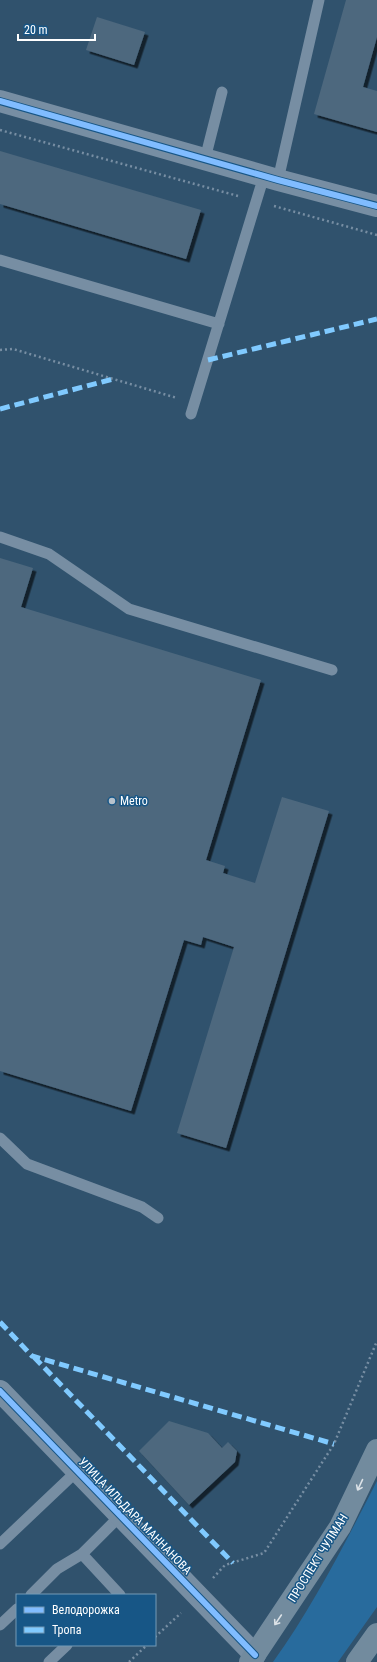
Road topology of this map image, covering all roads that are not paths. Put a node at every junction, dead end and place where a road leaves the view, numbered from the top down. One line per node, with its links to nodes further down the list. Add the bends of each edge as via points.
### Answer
1 (319, 0): 5 (lane)
2 (222, 92): 4 (lane)
3 (0, 101): 4 (street)
4 (205, 159): 5 (street)
5 (271, 178): 6 (street); 8 (lane, via 256,202)
6 (377, 206)
7 (0, 260): 8 (lane)
8 (219, 324): 9 (lane)
9 (193, 409)
10 (0, 537): 11 (lane, via 49,554 129,609)
11 (332, 670)
12 (0, 1138): 13 (lane, via 27,1164 142,1207)
13 (158, 1218)
14 (0, 1391): 16 (street, УЛИЦА ИЛЬДАРА МАННАНОВА)
15 (377, 1450): 26 (main road, ПРОСПЕКТ ЧУЛМАН, one-way to 26, via 340,1527)
16 (77, 1471): 17 (street, УЛИЦА ИЛЬДАРА МАННАНОВА); 18 (lane)
17 (120, 1516): 19 (lane); 26 (street, УЛИЦА ИЛЬДАРА МАННАНОВА, via 197,1596)
18 (0, 1544)
19 (82, 1554): 20 (lane, via 58,1569); 21 (lane)
20 (32, 1594)
21 (119, 1594)
22 (16, 1610): 23 (lane)
23 (0, 1625)
24 (377, 1634): 28 (main road)
25 (66, 1646): 27 (lane)
26 (252, 1659)
27 (49, 1662)
28 (357, 1662)

